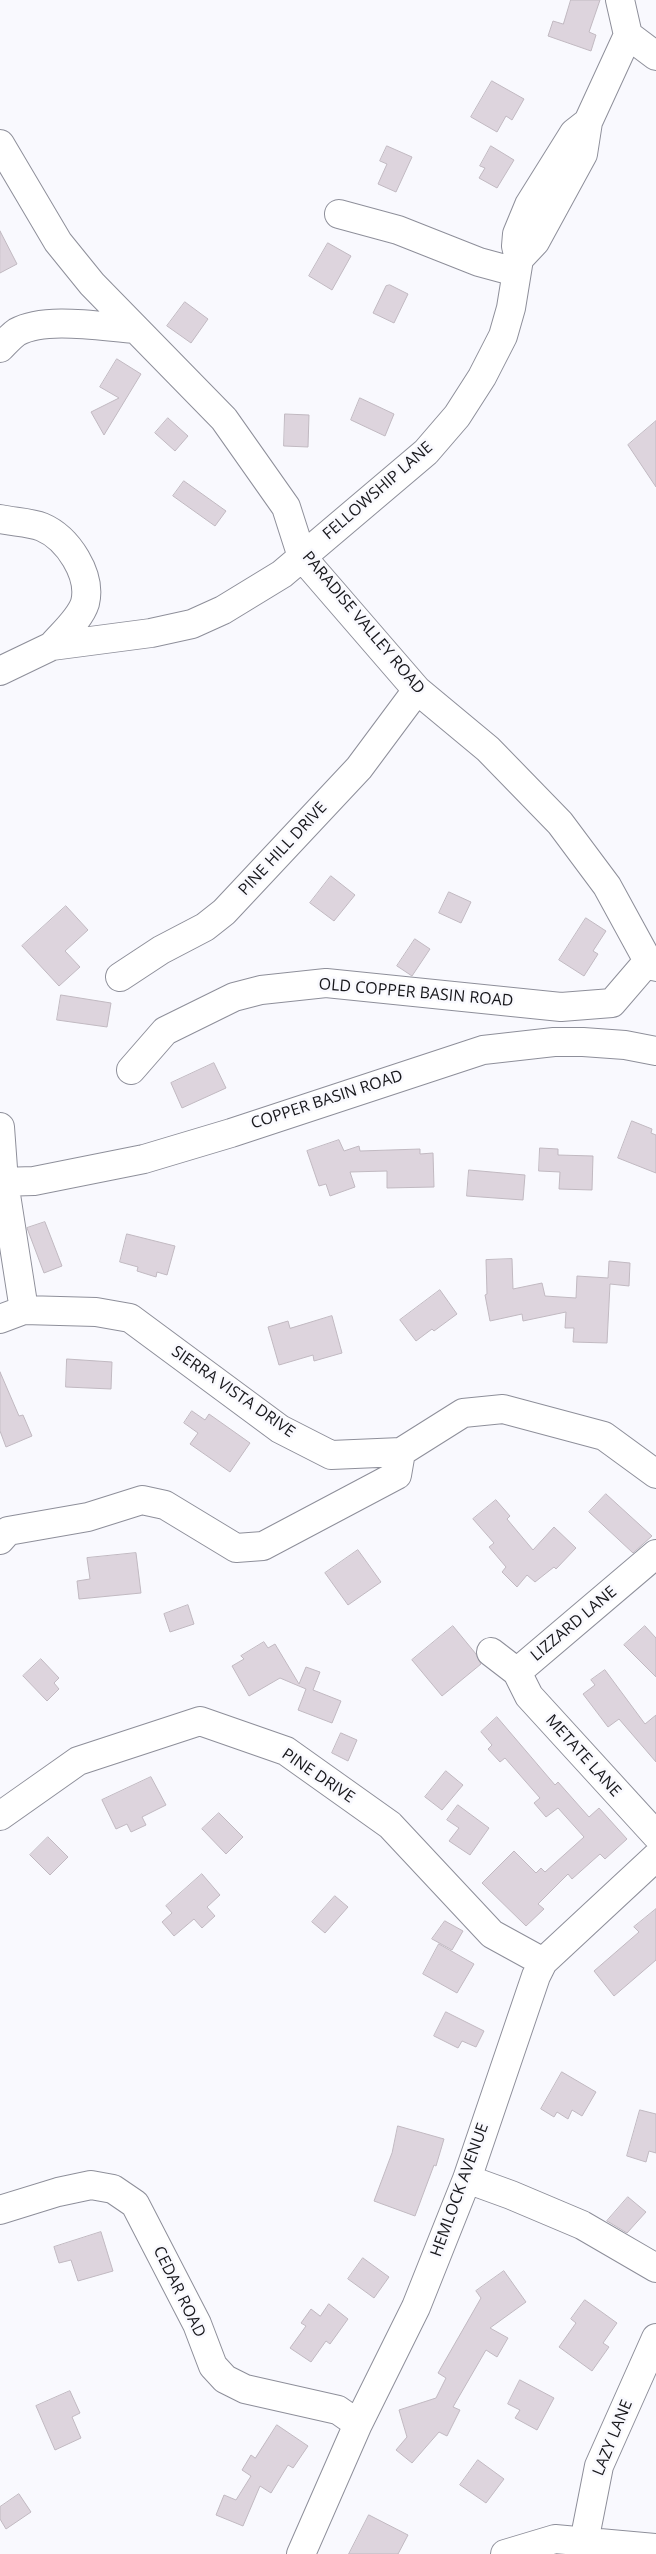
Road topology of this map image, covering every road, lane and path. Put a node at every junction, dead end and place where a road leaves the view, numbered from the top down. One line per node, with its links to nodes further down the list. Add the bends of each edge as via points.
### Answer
1 (620, 0): 2 (street)
2 (628, 35): 3 (street); 6 (street, via 588,122 583,154 575,171)
3 (656, 56)
4 (0, 144): 7 (street, PARADISE VALLEY ROAD, via 58,242 92,284)
5 (339, 214): 6 (street, via 398,230 479,262)
6 (518, 266): 10 (street, FELLOWSHIP LANE, via 511,308 502,336 482,377 457,416 426,452)
7 (136, 329): 8 (street, via 38,326 17,332); 10 (street, PARADISE VALLEY ROAD, via 224,419 286,507)
8 (0, 348)
9 (0, 519): 11 (street, via 42,527 61,540 76,560 87,584 84,605)
10 (302, 556): 11 (street, FELLOWSHIP LANE, via 282,574 223,610 192,624 151,633); 13 (street, PARADISE VALLEY ROAD)
11 (52, 646): 12 (street)
12 (0, 671)
13 (417, 690): 14 (street, PARADISE VALLEY ROAD, via 488,749 560,823 606,886); 15 (street, PINE HILL DRIVE, via 359,768 224,912 205,927)
14 (652, 964): 17 (street, OLD COPPER BASIN ROAD, via 612,1003 561,1007 326,983 261,990 234,996 165,1031)
15 (120, 977)
16 (656, 1051): 19 (street, COPPER BASIN ROAD, via 625,1044 583,1042 483,1050 231,1133 144,1158 34,1181)
17 (131, 1070)
18 (0, 1127): 19 (street)
19 (2, 1182): 20 (street)
20 (12, 1315): 21 (street, SIERRA VISTA DRIVE, via 96,1312 130,1318 280,1429 331,1455)
21 (401, 1452): 22 (street, SIERRA VISTA DRIVE, via 463,1413 503,1409 604,1436); 23 (street, via 397,1475 263,1546 236,1548 165,1504 142,1500 88,1517 8,1531)
22 (656, 1474)
23 (0, 1540)
24 (656, 1554): 26 (street, LIZZARD LANE)
25 (492, 1652): 26 (street, LIZZARD LANE)
26 (517, 1672): 28 (street, METATE LANE, via 528,1696)
27 (0, 1816): 30 (street, PINE DRIVE, via 78,1761 200,1721 286,1751 390,1825 492,1934)
28 (656, 1836)
29 (656, 1857): 30 (street, HEMLOCK AVENUE)
30 (543, 1962): 31 (street, HEMLOCK AVENUE)
31 (467, 2179): 33 (street, via 582,2225); 35 (street, HEMLOCK AVENUE, via 416,2307)
32 (0, 2210): 35 (street, CEDAR ROAD, via 91,2185 113,2189 135,2204 197,2324 213,2366 225,2379 246,2389 338,2410)
33 (656, 2268)
34 (656, 2338): 36 (street, LAZY LANE, via 598,2466)
35 (358, 2424): 38 (street, HEMLOCK AVENUE)
36 (584, 2542): 37 (street); 39 (street, via 556,2539)
37 (656, 2548)
38 (301, 2554)
39 (505, 2554)

